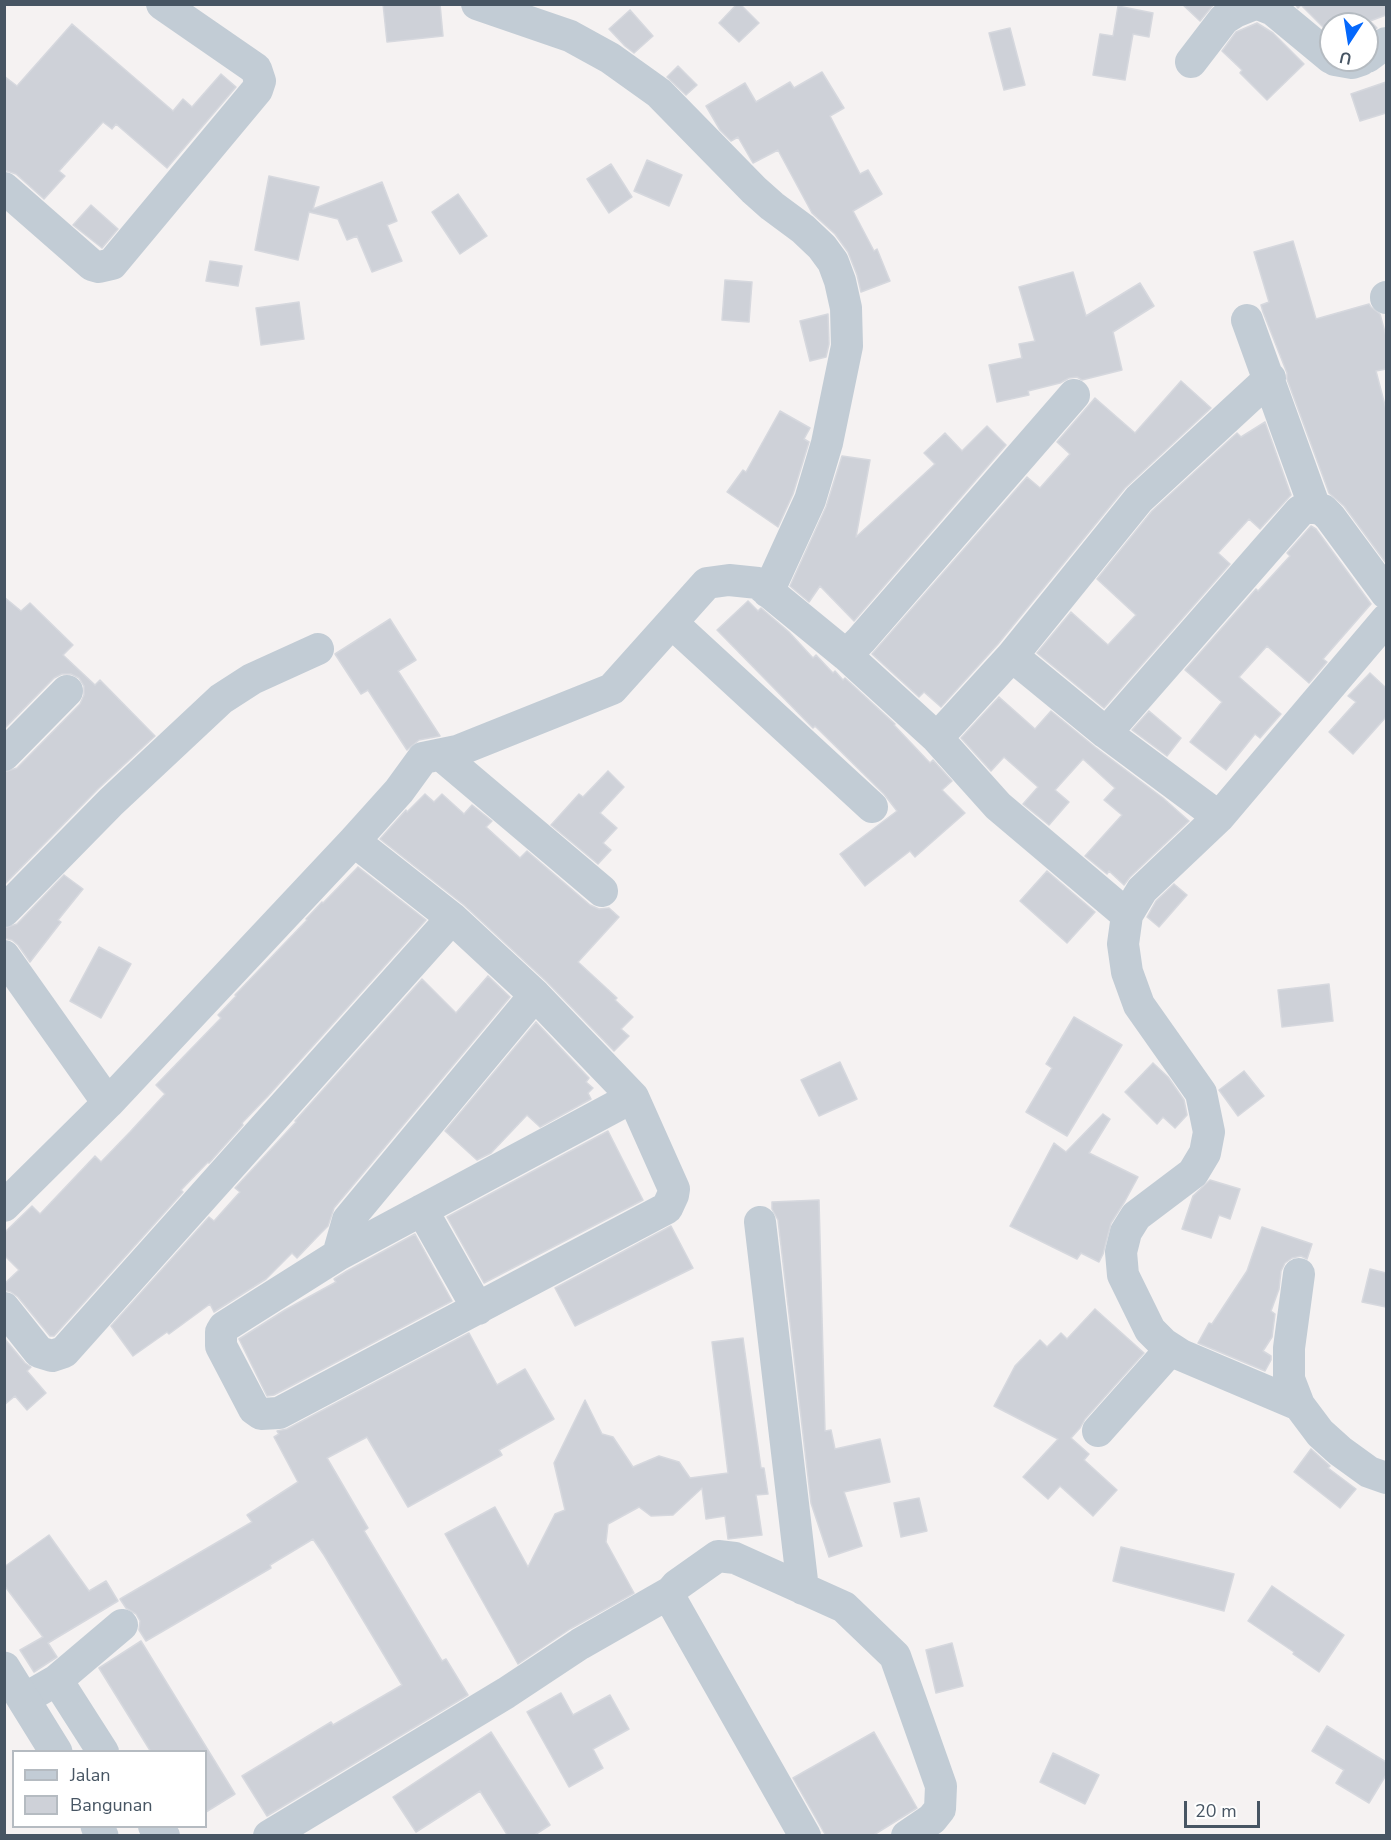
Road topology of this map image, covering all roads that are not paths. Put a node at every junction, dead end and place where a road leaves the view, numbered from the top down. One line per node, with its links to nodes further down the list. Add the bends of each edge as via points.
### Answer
1 (162, 4): 6 (street, via 256,69 260,81 257,90 112,264 92,265)
2 (477, 4): 11 (street, via 570,36 610,58 659,93 754,190 803,229 833,262 846,308 843,368 810,500)
3 (1257, 4): 4 (street, via 1273,10); 5 (street, via 1224,19)
4 (1319, 48)
5 (1191, 63)
6 (4, 188)
7 (1247, 320): 8 (street)
8 (1269, 378): 10 (street); 17 (street, via 1139,499)
9 (1074, 395): 16 (street)
10 (1315, 508): 12 (street, via 1330,517); 19 (street, via 1300,511)
11 (768, 592): 14 (street, via 758,583 729,580 707,584); 16 (street)
12 (1386, 593)
13 (1386, 620): 24 (street)
14 (672, 623): 21 (street, via 612,689); 23 (street)
15 (318, 649): 27 (street, via 252,679 220,699)
16 (846, 655): 20 (street)
17 (1012, 656): 19 (street); 20 (street)
18 (67, 691): 22 (street)
19 (1106, 733): 24 (street)
20 (937, 738): 28 (street, via 998,806)
21 (441, 754): 25 (street, via 423,758); 26 (street)
22 (4, 755)
23 (872, 807)
24 (1219, 817): 28 (street, via 1142,890)
25 (354, 841): 29 (street); 33 (street)
26 (602, 891)
27 (4, 911)
28 (1127, 915): 41 (street, via 1124,954 1138,1005 1201,1093 1209,1132 1205,1153 1193,1173 1136,1216 1121,1252 1123,1275 1150,1330)
29 (452, 918): 31 (street); 39 (street, via 64,1352 52,1356 39,1352)
30 (4, 956): 33 (street)
31 (536, 995): 32 (street); 37 (street, via 348,1220)
32 (633, 1097): 35 (street); 40 (street, via 674,1189 667,1208)
33 (108, 1103): 34 (street)
34 (4, 1206)
35 (422, 1210): 37 (street); 40 (street)
36 (760, 1222): 45 (street)
37 (338, 1255): 40 (street, via 221,1332 221,1346 261,1414 279,1413)
38 (1299, 1274): 42 (street, via 1288,1348 1289,1379)
39 (4, 1308)
40 (478, 1309)
41 (1171, 1348): 42 (street); 43 (street)
42 (1299, 1405): 44 (street, via 1340,1451)
43 (1098, 1431)
44 (1386, 1478)
45 (803, 1589): 46 (street, via 735,1558 718,1556); 55 (street, via 844,1607 895,1656 941,1786 940,1809)
46 (671, 1592): 53 (street); 54 (street, via 673,1603)
47 (122, 1625): 49 (street)
48 (4, 1668): 50 (street)
49 (57, 1680): 50 (street); 52 (street)
50 (24, 1699): 51 (street)
51 (55, 1750)
52 (102, 1750)
53 (269, 1836)
54 (805, 1836)
55 (908, 1836)

